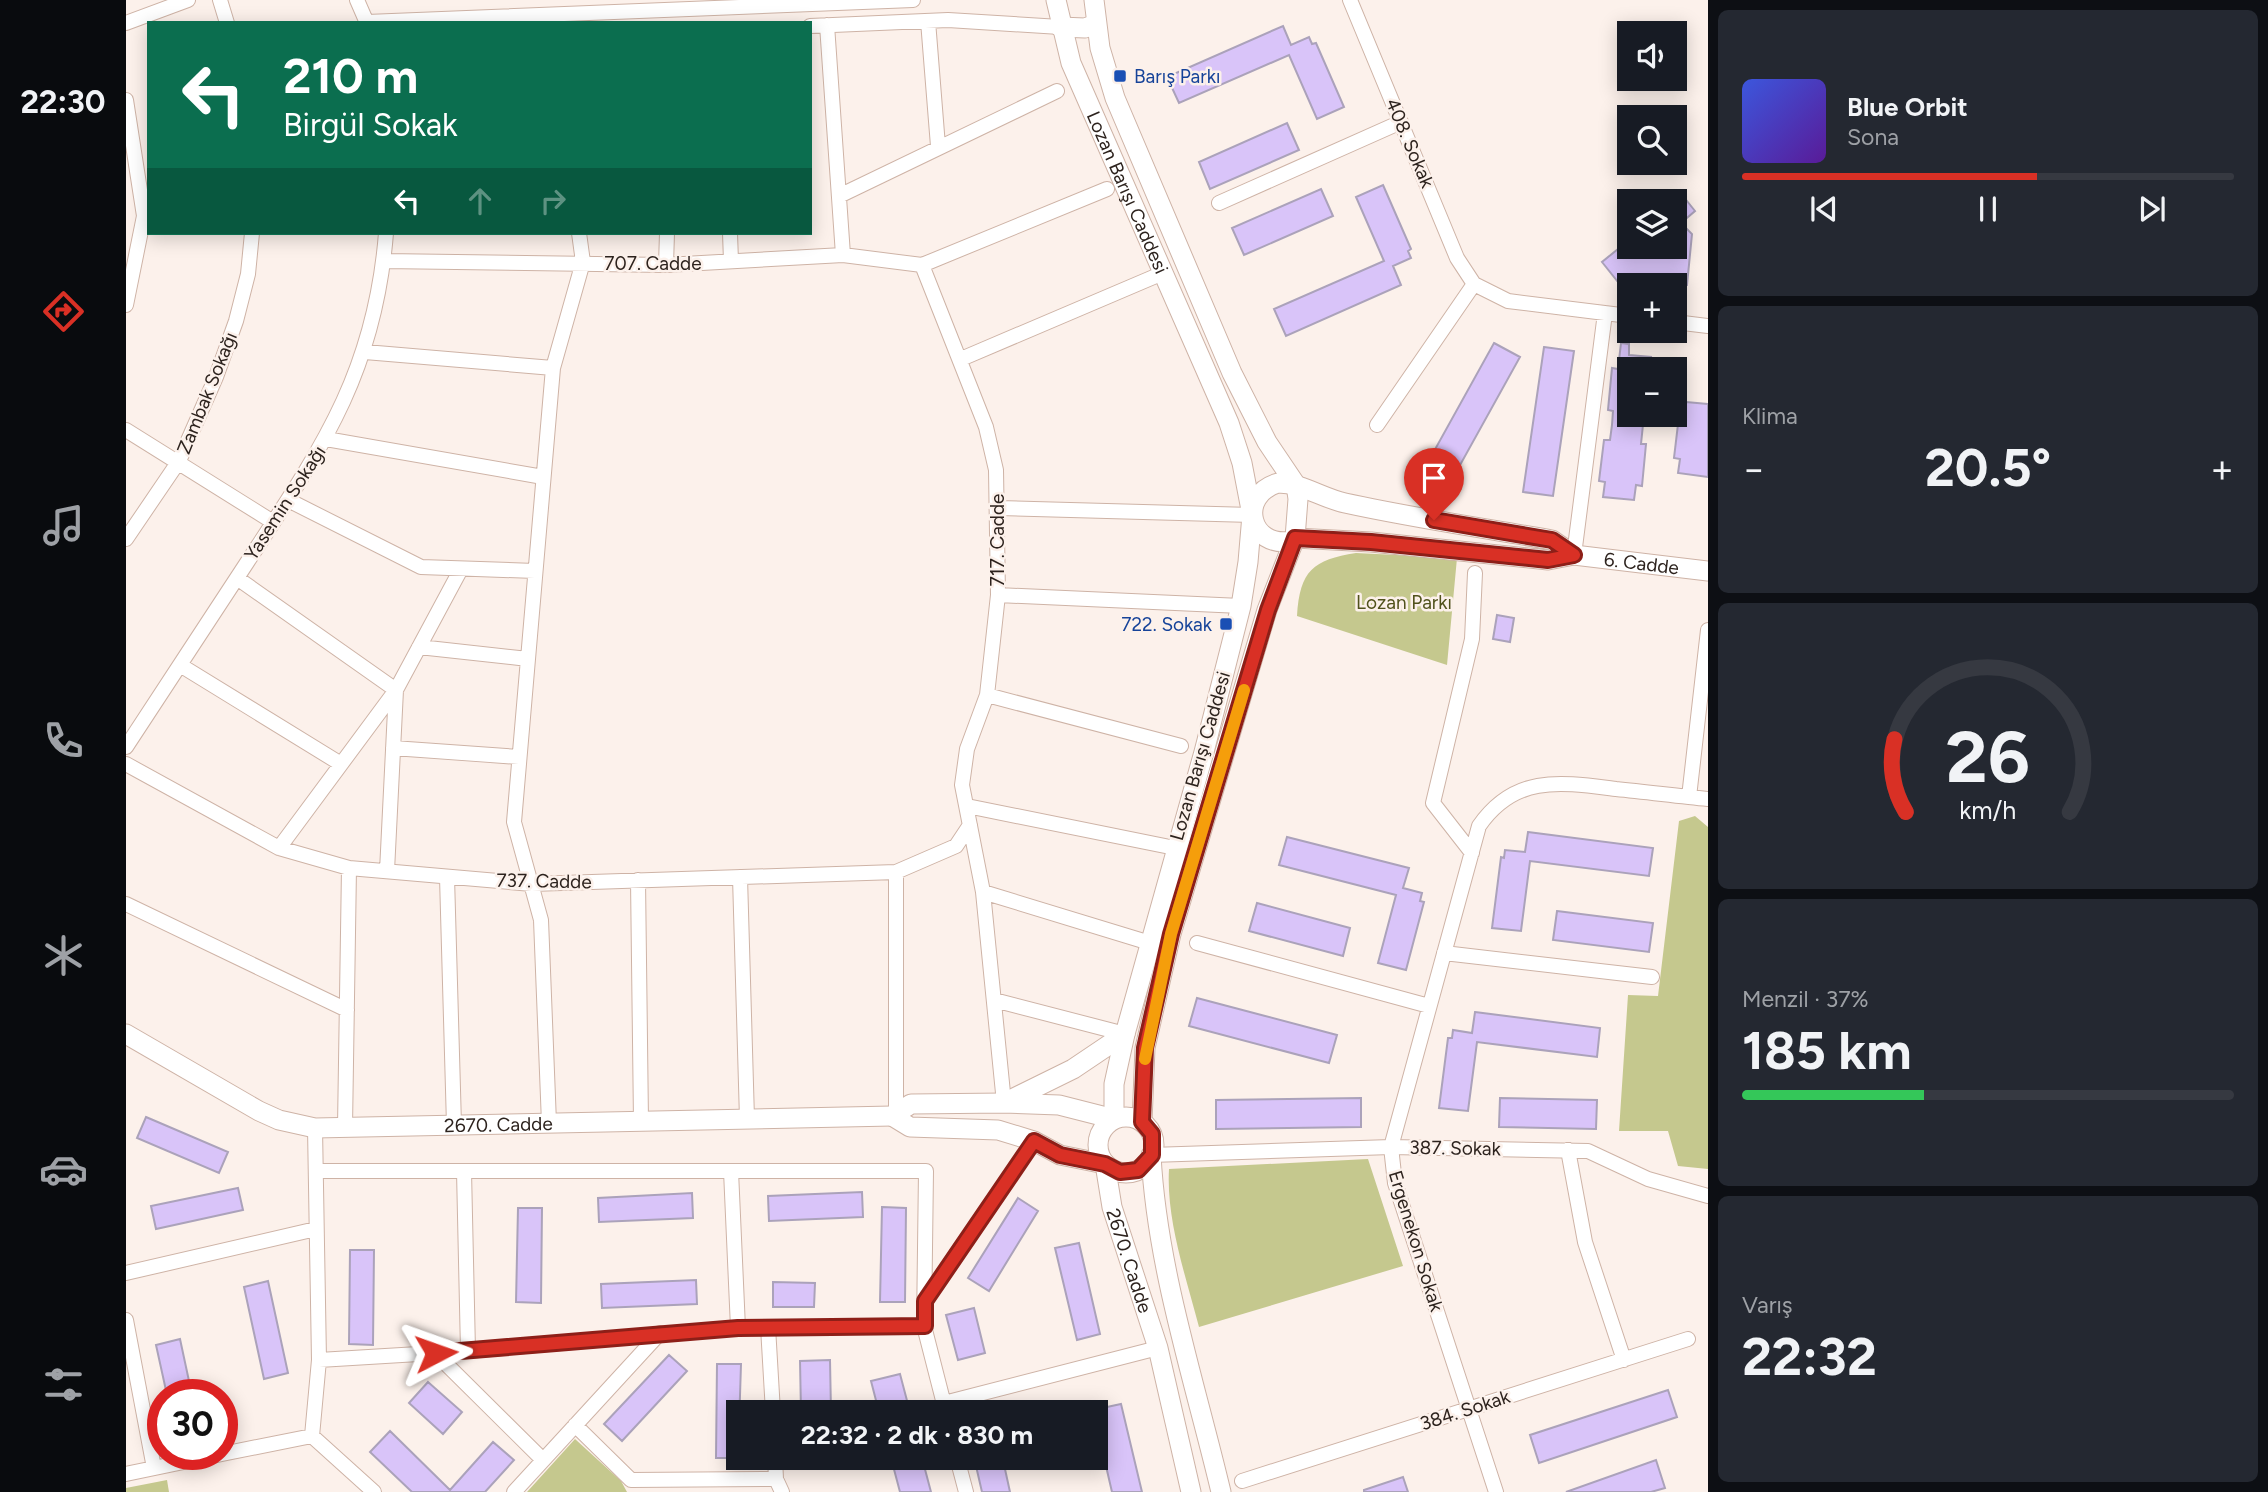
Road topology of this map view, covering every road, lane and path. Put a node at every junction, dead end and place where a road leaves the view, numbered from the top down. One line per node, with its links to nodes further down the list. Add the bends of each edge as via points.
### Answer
1 (188, 0): 15 (street)
2 (220, 0): 11 (street)
3 (357, 0): 12 (street)
4 (913, 0): 8 (street)
5 (1056, 0): 19 (main road, Lozan Barışı Caddesi)
6 (1094, 0): 16 (main road, Lozan Barışı Caddesi)
7 (1350, 0): 22 (street, 408. Sokak)
8 (827, 2): 9 (street)
9 (729, 4): 10 (street)
10 (632, 6): 13 (street)
11 (226, 21)
12 (367, 21)
13 (384, 21)
14 (928, 21): 17 (street); 19 (street); 23 (street)
15 (126, 23)
16 (1096, 24): 19 (main road); 54 (main road, Lozan Barışı Caddesi, via 1115,98 1231,373)
17 (827, 25): 18 (street); 25 (street)
18 (812, 26)
19 (1060, 27): 39 (main road, Lozan Barışı Caddesi, via 1071,63)
20 (1057, 91): 23 (street)
21 (126, 100): 27 (street)
22 (1401, 122): 26 (street); 40 (street, 408. Sokak, via 1457,258)
23 (938, 146): 25 (street)
24 (1107, 189): 38 (street)
25 (839, 196): 33 (street)
26 (1219, 202)
27 (146, 216): 41 (street)
28 (252, 235): 52 (street, Zambak Sokağı, via 236,321)
29 (386, 235): 34 (street, Yasemin Sokağı)
30 (579, 235): 36 (street)
31 (667, 235): 37 (street)
32 (730, 235): 35 (street)
33 (843, 255): 35 (street, 707. Cadde); 38 (street, 707. Cadde)
34 (384, 261): 36 (street, 707. Cadde); 46 (street, Yasemin Sokağı)
35 (731, 261): 37 (street, 707. Cadde)
36 (583, 262): 37 (street, 707. Cadde); 48 (street)
37 (666, 265)
38 (922, 265): 47 (street, 717. Cadde)
39 (1163, 272): 47 (street); 57 (main road, Lozan Barışı Caddesi, via 1229,423)
40 (1474, 284): 42 (street, via 1508,301); 49 (street)
41 (126, 305)
42 (1605, 313): 43 (street); 61 (street)
43 (1617, 314)
44 (1687, 323): 45 (street)
45 (1708, 326)
46 (365, 352): 48 (street); 51 (street, Yasemin Sokağı)
47 (961, 359): 56 (street, 717. Cadde, via 992,447)
48 (553, 368): 53 (street)
49 (1377, 425)
50 (126, 430): 52 (street)
51 (326, 439): 53 (street); 55 (street, Yasemin Sokağı)
52 (179, 461): 58 (street); 60 (street, Zambak Sokağı)
53 (543, 477): 63 (street)
54 (1296, 485): 57 (main road, Lozan Barışı Caddesi, via 1278,483 1262,490); 59 (main road, Lozan Barışı Caddesi); 61 (main road, 6. Cadde, via 1337,502 1552,540)
55 (288, 500): 58 (street, Yasemin Sokağı); 62 (street, via 413,564)
56 (999, 508): 57 (street); 67 (street, 717. Cadde)
57 (1252, 515): 59 (main road, Lozan Barışı Caddesi, via 1265,538 1282,543); 68 (main road, Lozan Barışı Caddesi)
58 (273, 522): 66 (street, Yasemin Sokağı)
59 (1295, 538): 61 (main road, 6. Cadde, via 1548,560); 112 (main road, Lozan Barışı Caddesi, via 1268,610 1171,934 1145,1048)
60 (126, 539)
61 (1574, 555): 64 (main road, 6. Cadde)
62 (461, 569): 63 (street); 70 (street)
63 (535, 571): 71 (street)
64 (1708, 571)
65 (1475, 573): 88 (street, via 1472,639 1433,803)
66 (237, 579): 72 (street, Yasemin Sokağı); 73 (street)
67 (998, 595): 68 (street); 74 (street, 717. Cadde)
68 (1241, 606): 87 (main road, Lozan Barışı Caddesi)
69 (1708, 630): 82 (street)
70 (419, 647): 71 (street); 73 (street)
71 (528, 659): 79 (street)
72 (180, 664): 75 (street, Yasemin Sokağı); 81 (street)
73 (396, 690): 78 (street); 81 (street)
74 (988, 695): 76 (street); 84 (street, 717. Cadde, via 963,771)
75 (131, 730): 77 (street, Yasemin Sokağı)
76 (1181, 746)
77 (126, 747)
78 (393, 748): 79 (street); 90 (street)
79 (519, 757): 95 (street, via 514,822)
80 (126, 764): 86 (street, 737. Cadde)
81 (341, 764): 86 (street)
82 (1689, 797): 83 (street); 88 (street, Ergenekon Sokak, via 1555,782 1509,795 1491,808 1479,825)
83 (1708, 799)
84 (967, 806): 85 (street, 717. Cadde); 87 (street)
85 (970, 825): 91 (street, 737. Cadde, via 956,846); 96 (street, 717. Cadde)
86 (279, 848): 89 (street, 737. Cadde)
87 (1175, 848): 98 (main road, Lozan Barışı Caddesi)
88 (1472, 853): 100 (street, Ergenekon Sokak)
89 (349, 868): 90 (street, 737. Cadde); 104 (street)
90 (387, 871): 92 (street, 737. Cadde)
91 (896, 872): 93 (street, 737. Cadde); 108 (street)
92 (447, 877): 95 (street, 737. Cadde); 114 (street)
93 (740, 877): 94 (street, 737. Cadde); 109 (street)
94 (638, 880): 95 (street, 737. Cadde); 111 (street)
95 (531, 884): 113 (street, via 541,920)
96 (983, 892): 98 (street); 102 (street, 717. Cadde)
97 (126, 904): 104 (street)
98 (1150, 943): 106 (main road, Lozan Barışı Caddesi)
99 (1196, 943): 103 (street)
100 (1444, 953): 101 (street); 103 (street, Ergenekon Sokak)
101 (1652, 977)
102 (994, 1000): 106 (street); 107 (street, 717. Cadde)
103 (1429, 1006): 118 (street, Ergenekon Sokak)
104 (347, 1010): 115 (street)
105 (126, 1034): 116 (main road, 2670. Cadde, via 259,1111)
106 (1125, 1034): 107 (main road, via 1073,1069); 110 (main road, Lozan Barışı Caddesi, via 1114,1084)
107 (1004, 1103): 108 (main road, 2670. Cadde, via 911,1104); 110 (main road, 2670. Cadde, via 1059,1105)
108 (894, 1114): 109 (main road, 2670. Cadde); 117 (main road, 2670. Cadde, via 910,1127 999,1130)
109 (747, 1119): 111 (main road, 2670. Cadde)
110 (1114, 1119): 112 (main road); 121 (main road, via 1098,1139)
111 (641, 1121): 113 (main road, 2670. Cadde)
112 (1142, 1122): 120 (main road, via 1152,1134)
113 (549, 1123): 114 (main road, 2670. Cadde)
114 (454, 1125): 115 (main road, 2670. Cadde)
115 (345, 1127): 116 (main road, 2670. Cadde)
116 (315, 1128): 122 (street)
117 (1034, 1141): 121 (main road, 2670. Cadde, via 1060,1155); 128 (street)
118 (1391, 1147): 119 (street, 387. Sokak); 120 (street, 387. Sokak); 143 (street, Ergenekon Sokak, via 1395,1182)
119 (1568, 1150): 125 (street, 387. Sokak, via 1588,1151 1648,1179); 139 (street, via 1585,1242)
120 (1152, 1155): 121 (main road, via 1145,1165 1129,1172); 159 (main road, 2670. Cadde, via 1153,1199 1167,1268)
121 (1105, 1164): 135 (main road, 2670. Cadde, via 1112,1206)
122 (316, 1171): 123 (street); 126 (street)
123 (464, 1171): 124 (street); 136 (street)
124 (731, 1171): 128 (street, via 926,1171); 132 (street)
125 (1708, 1196)
126 (317, 1229): 127 (street); 138 (street)
127 (126, 1273)
128 (925, 1301): 130 (street)
129 (126, 1320): 145 (street)
130 (925, 1326): 131 (street); 141 (street)
131 (768, 1327): 132 (street); 140 (street)
132 (738, 1328): 133 (street)
133 (660, 1333): 136 (street); 144 (street)
134 (1688, 1339): 139 (street, 384. Sokak)
135 (1158, 1348): 142 (street); 158 (main road, 2670. Cadde)
136 (468, 1352): 137 (street)
137 (436, 1353): 138 (street); 148 (street)
138 (319, 1360): 146 (street)
139 (1624, 1360): 143 (street, 384. Sokak)
140 (772, 1400)
141 (943, 1400)
142 (973, 1400)
143 (1468, 1409): 152 (street, 384. Sokak); 160 (street, Ergenekon Sokak)
144 (575, 1425): 148 (street); 154 (street)
145 (147, 1431)
146 (312, 1436): 147 (street); 155 (street)
147 (238, 1451)
148 (543, 1460): 156 (street)
149 (147, 1470): 151 (street)
150 (960, 1470): 157 (street)
151 (126, 1474)
152 (1242, 1481)
153 (779, 1485): 154 (street)
154 (633, 1486)
155 (374, 1492)
156 (514, 1492)
157 (966, 1492)
158 (1191, 1492)
159 (1222, 1492)
160 (1496, 1492)

